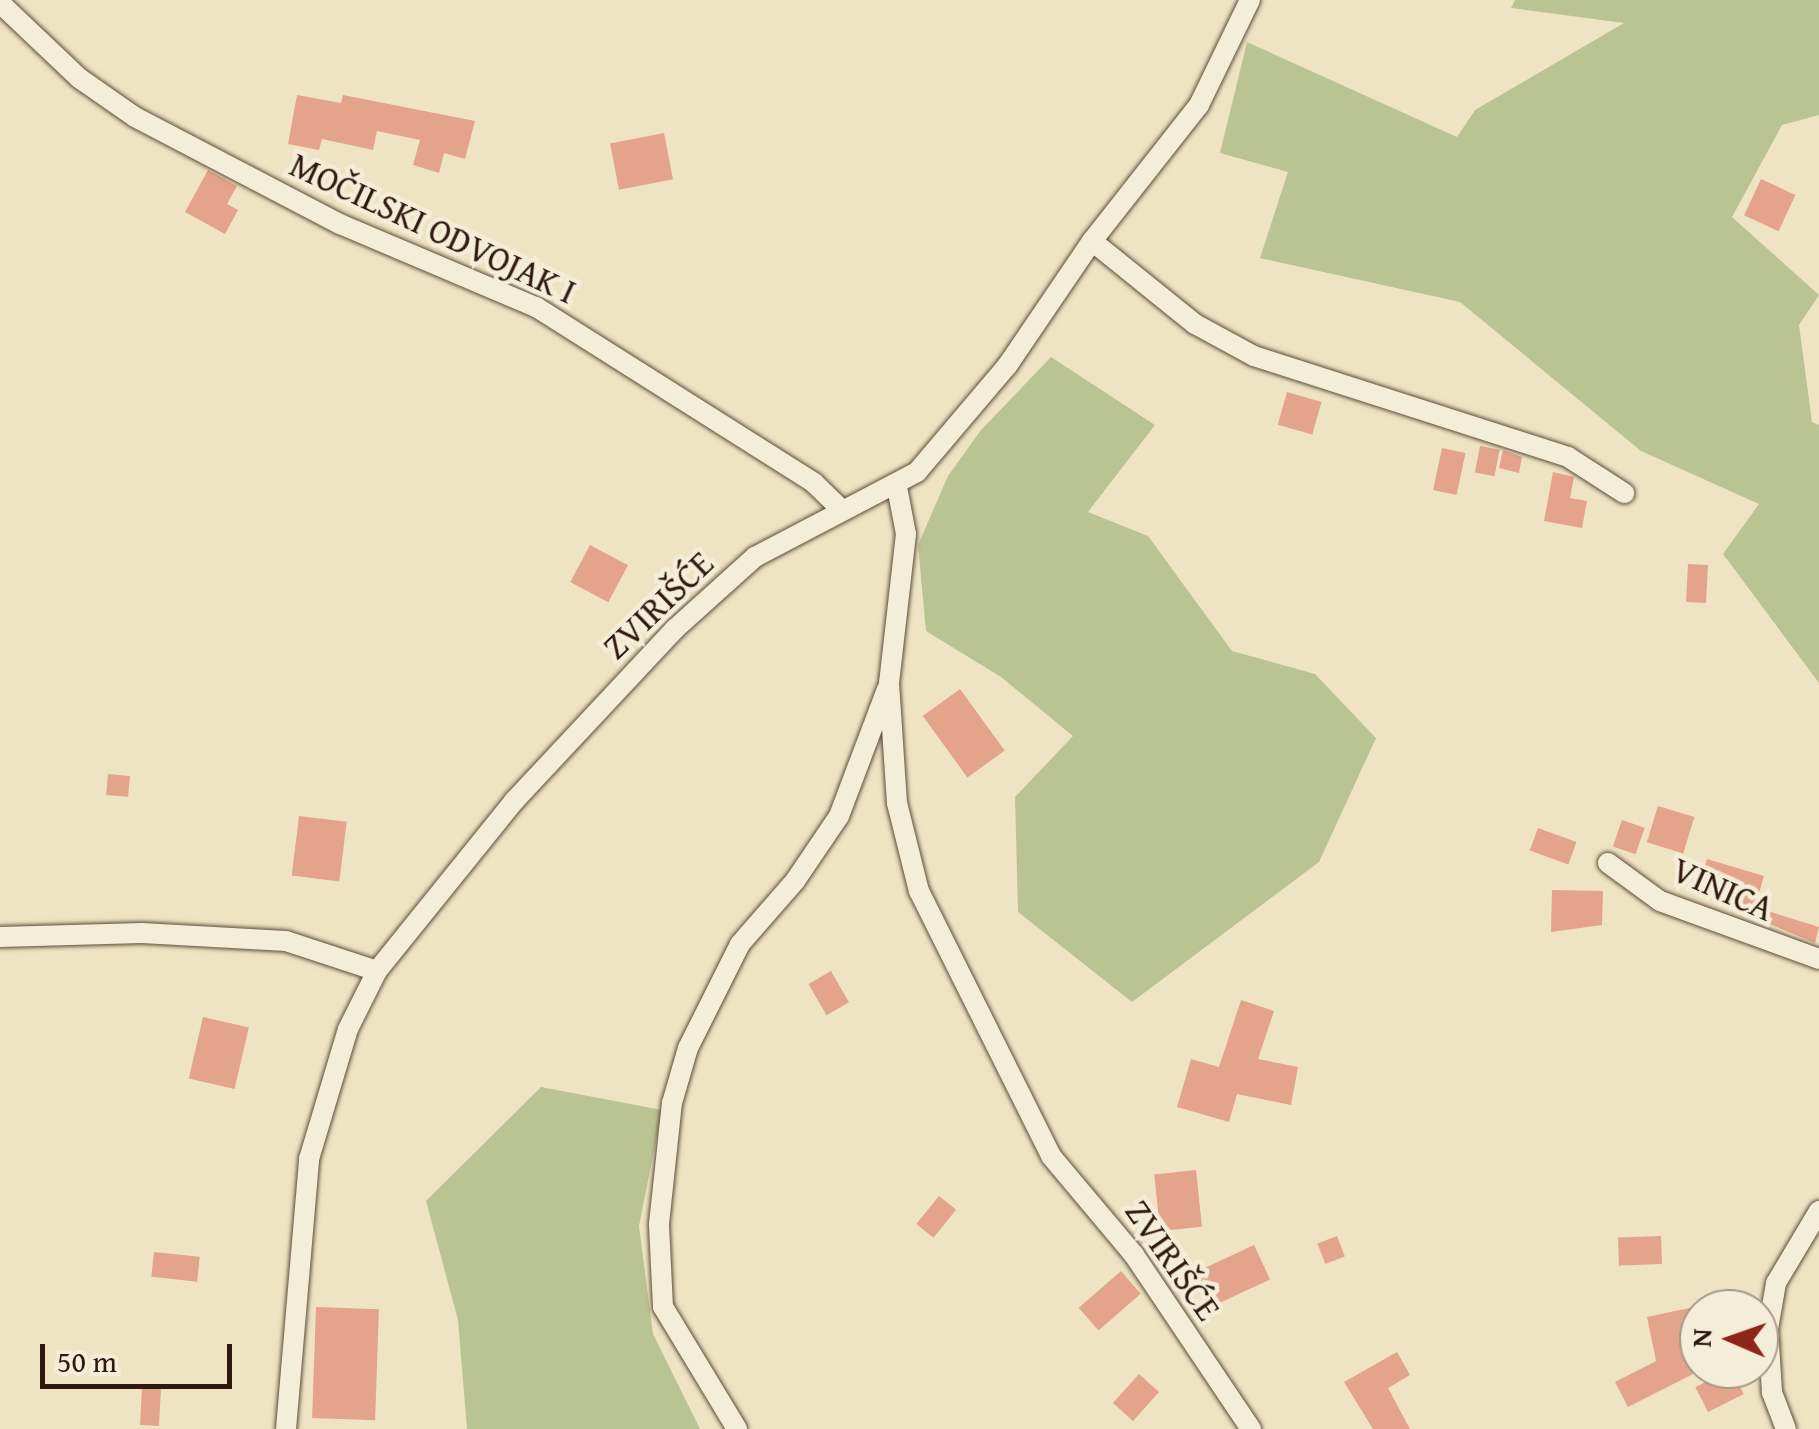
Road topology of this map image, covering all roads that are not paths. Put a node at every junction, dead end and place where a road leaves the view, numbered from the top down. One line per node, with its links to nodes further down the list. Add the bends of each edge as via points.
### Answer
1 (1250, 0): 3 (street, via 1200,105)
2 (0, 3): 6 (street, MOČILSKI ODVOJAK I, via 80,78 135,117 340,224 536,307 814,483)
3 (1092, 241): 4 (street, via 1007,366 917,472); 5 (street, via 1195,324 1254,356 1568,457)
4 (896, 487): 6 (street, ZVIRIŠĆE); 7 (street, ZVIRIŠĆE, via 906,534)
5 (1624, 493)
6 (842, 510): 11 (street, ZVIRIŠĆE, via 755,557 675,629 514,801)
7 (889, 682): 14 (street, ZVIRIŠĆE, via 838,816 795,881 740,944 688,1048 672,1103 659,1224 664,1306); 15 (street, ZVIRIŠĆE, via 901,821 919,891 966,989 1051,1156 1134,1255)
8 (1608, 864): 10 (street, VINICA, via 1660,900)
9 (0, 937): 11 (street, via 142,933 286,941)
10 (1819, 959)
11 (377, 971): 13 (street, ZVIRIŠĆE, via 348,1029 308,1159)
12 (1819, 1211): 16 (street, via 1776,1283 1768,1330 1772,1392)
13 (286, 1429)
14 (737, 1429)
15 (1251, 1429)
16 (1786, 1429)

